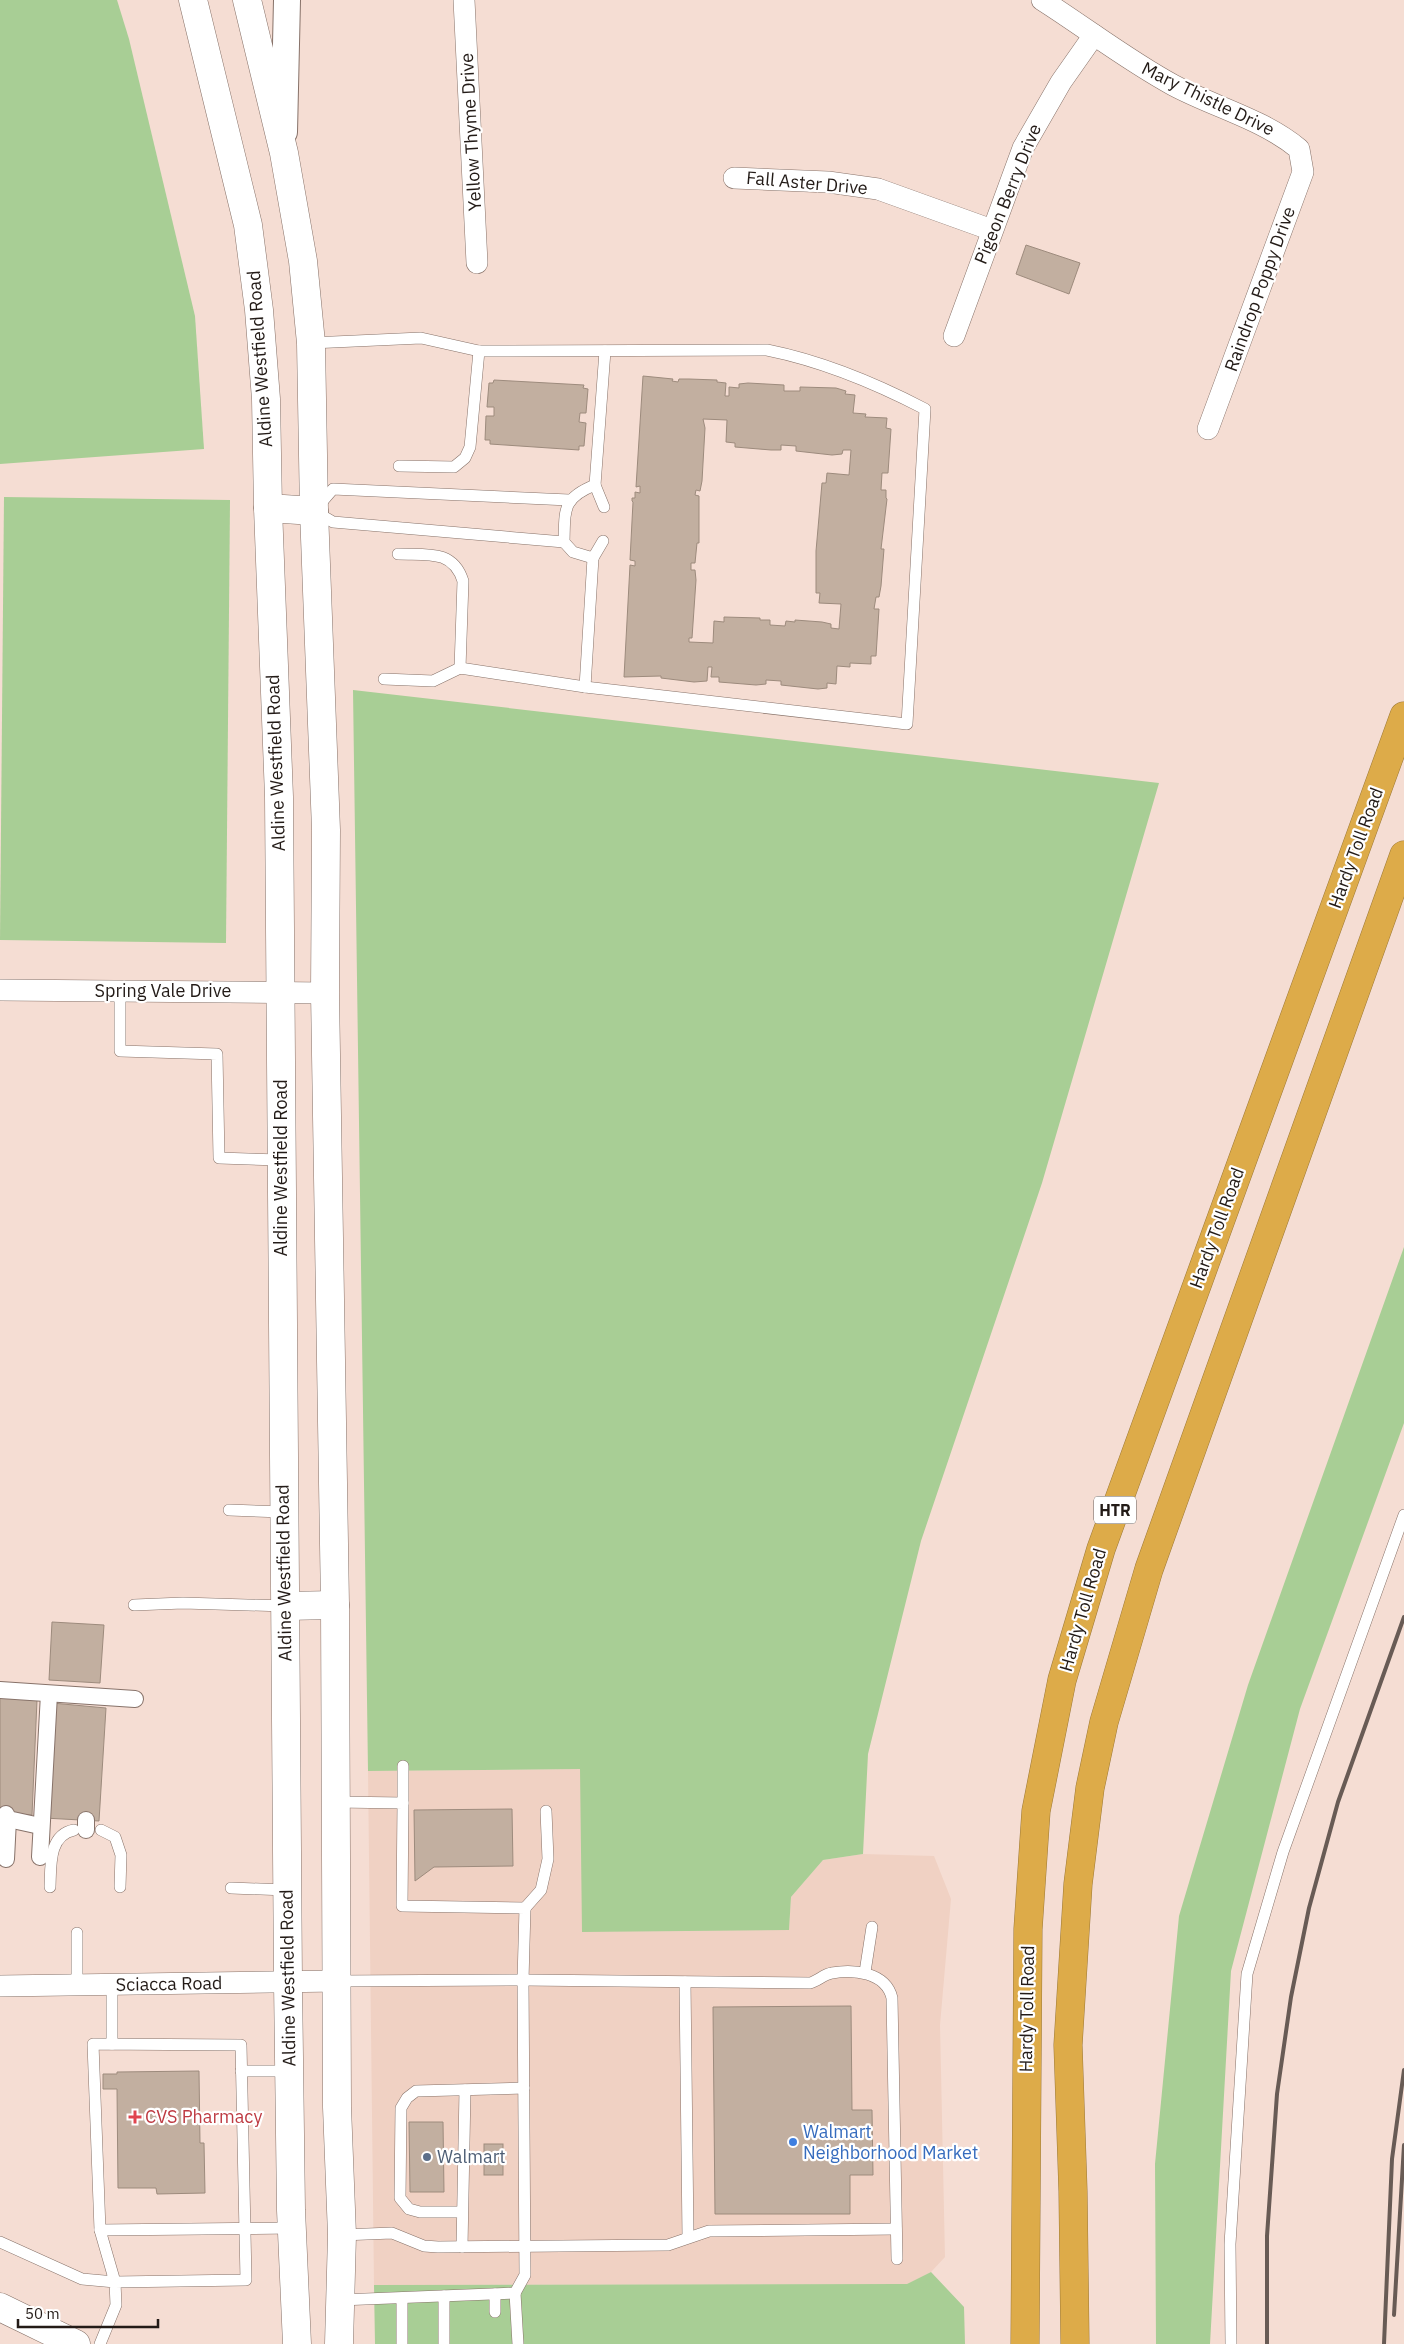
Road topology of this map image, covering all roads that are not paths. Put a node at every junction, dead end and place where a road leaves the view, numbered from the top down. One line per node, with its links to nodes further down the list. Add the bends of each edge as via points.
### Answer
1 (193, 0): 20 (main road, Aldine Westfield Road, via 248,225 266,399)
2 (248, 0): 8 (main road)
3 (286, 0): 8 (street)
4 (464, 0): 11 (street, Yellow Thyme Drive)
5 (1042, 0): 6 (street, Mary Thistle Drive)
6 (1094, 35): 7 (street, Mary Thistle Drive, via 1152,73 1283,136); 10 (street, Pigeon Berry Drive, via 1061,82 1023,148)
7 (1299, 149): 16 (street, Raindrop Poppy Drive, via 1303,172)
8 (284, 153): 13 (main road, via 303,261)
9 (734, 178): 10 (street, Fall Aster Drive, via 836,183 878,189)
10 (992, 230): 12 (street, Pigeon Berry Drive)
11 (477, 263)
12 (954, 336)
13 (311, 343): 14 (lane, via 421,338); 22 (main road)
14 (479, 351): 15 (lane); 17 (lane, via 470,447 465,458 454,468)
15 (605, 351): 18 (lane); 29 (lane, via 767,350 840,371 925,409 907,724)
16 (1208, 429)
17 (399, 466)
18 (595, 485): 19 (lane); 21 (lane)
19 (569, 500): 22 (lane, via 333,489); 24 (lane, via 565,510)
20 (268, 508): 22 (main road); 35 (main road, Aldine Westfield Road, via 279,797)
21 (604, 508)
22 (314, 511): 24 (lane, via 333,522); 34 (main road, via 326,830)
23 (603, 541): 26 (lane)
24 (564, 542): 26 (lane, via 573,552)
25 (398, 554): 27 (lane, via 443,556 460,572 464,582)
26 (593, 558): 29 (lane)
27 (460, 668): 28 (lane, via 433,681); 29 (lane)
28 (384, 679)
29 (584, 687)
30 (1404, 716): 99 (highway, Hardy Toll Road / HTR, via 1101,1549 1062,1680 1036,1811 1028,1929)
31 (1404, 856): 100 (highway, via 1149,1568 1104,1722 1090,1788 1078,1884 1068,2045)
32 (0, 990): 33 (street, Spring Vale Drive)
33 (120, 991): 35 (street, Spring Vale Drive); 36 (lane, via 120,1051 217,1054 219,1158)
34 (325, 992): 35 (street, Spring Vale Drive); 41 (main road)
35 (280, 993): 36 (main road, Aldine Westfield Road)
36 (281, 1160): 38 (main road, Aldine Westfield Road)
37 (229, 1510): 38 (lane)
38 (283, 1512): 42 (main road, Aldine Westfield Road)
39 (1404, 1515): 101 (lane, via 1283,1852 1247,1974 1230,2244)
40 (134, 1604): 42 (lane)
41 (335, 1605): 42 (main road); 47 (main road)
42 (285, 1606): 56 (main road, Aldine Westfield Road)
43 (0, 1690): 44 (street)
44 (49, 1694): 45 (street); 50 (street)
45 (135, 1699)
46 (403, 1766): 48 (lane)
47 (336, 1802): 48 (lane); 63 (main road)
48 (403, 1803): 57 (lane, via 402,1906)
49 (546, 1810): 57 (lane, via 548,1859 541,1890)
50 (40, 1826): 51 (street); 52 (street, via 7,1816)
51 (40, 1857)
52 (6, 1859)
53 (50, 1887): 54 (lane, via 53,1849 59,1839 66,1832 87,1828 115,1837 121,1855)
54 (120, 1887)
55 (231, 1888): 56 (lane)
56 (287, 1890): 62 (main road, Aldine Westfield Road)
57 (525, 1908): 61 (lane)
58 (872, 1927): 60 (lane)
59 (77, 1933): 66 (lane)
60 (865, 1972): 64 (lane, via 831,1973 810,1984); 77 (lane, via 884,1983 892,1998)
61 (523, 1980): 63 (lane); 64 (lane); 71 (lane)
62 (288, 1982): 63 (street, Sciacca Road); 65 (street, Sciacca Road); 70 (main road, Aldine Westfield Road)
63 (338, 1982): 78 (main road, via 337,2107)
64 (685, 1982): 79 (lane)
65 (112, 1984): 66 (street, Sciacca Road); 68 (lane)
66 (77, 1985): 67 (street, Sciacca Road)
67 (0, 1986)
68 (112, 2044): 69 (lane, via 241,2045); 76 (lane, via 93,2044)
69 (241, 2071): 70 (lane); 75 (lane)
70 (289, 2071): 74 (main road, Aldine Westfield Road)
71 (524, 2088): 72 (lane); 82 (lane)
72 (465, 2090): 73 (lane); 73 (lane, via 416,2091 401,2108 400,2198 408,2208 420,2212)
73 (462, 2212): 81 (lane)
74 (292, 2228): 75 (lane); 92 (main road, Aldine Westfield Road)
75 (245, 2229): 76 (lane); 84 (lane, via 246,2280)
76 (100, 2230): 84 (lane)
77 (896, 2230): 79 (lane, via 709,2231); 83 (lane)
78 (342, 2235): 81 (lane, via 392,2233 424,2246); 89 (main road)
79 (688, 2238): 82 (lane, via 668,2245)
80 (0, 2242): 84 (lane, via 82,2279)
81 (462, 2246): 82 (lane)
82 (525, 2246): 85 (lane, via 525,2275)
83 (897, 2258)
84 (115, 2282): 94 (lane, via 116,2306)
85 (515, 2293): 86 (lane); 98 (lane)
86 (495, 2294): 87 (lane); 91 (lane)
87 (444, 2296): 88 (lane); 97 (lane)
88 (402, 2298): 89 (lane); 96 (lane)
89 (340, 2300): 95 (main road)
90 (0, 2308): 93 (main road)
91 (495, 2312)
92 (296, 2339)
93 (76, 2344)
94 (100, 2344)
95 (339, 2344)
96 (402, 2344)
97 (444, 2344)
98 (518, 2344)
99 (1025, 2344)
100 (1075, 2344)
101 (1231, 2344)

